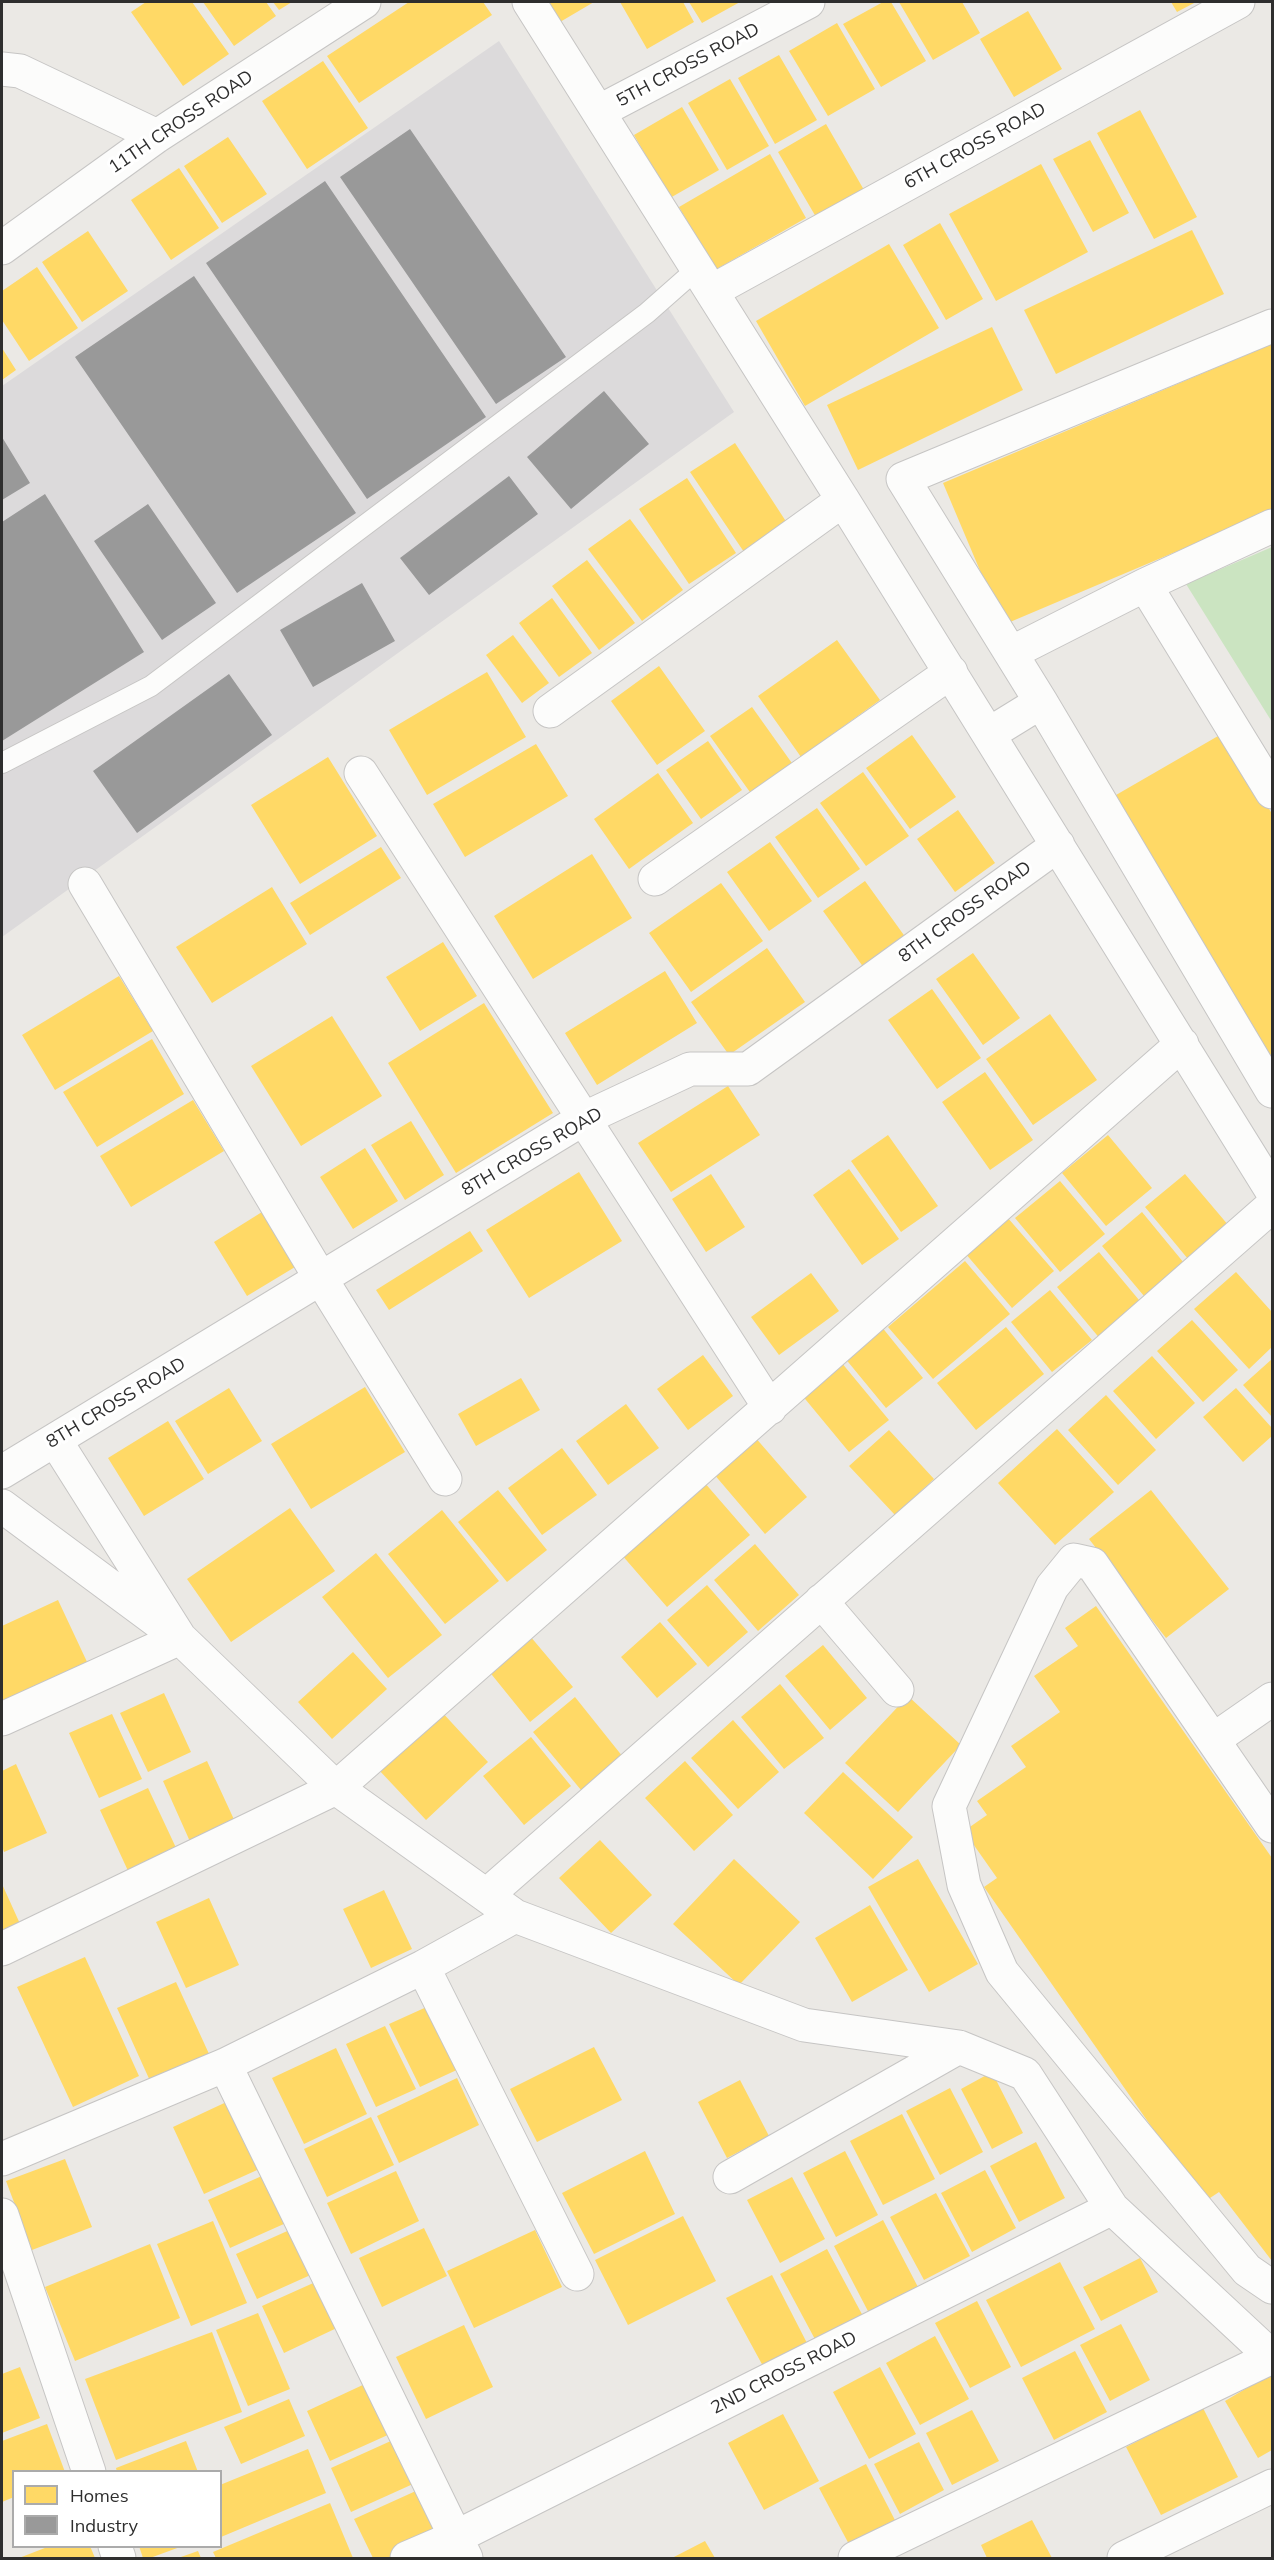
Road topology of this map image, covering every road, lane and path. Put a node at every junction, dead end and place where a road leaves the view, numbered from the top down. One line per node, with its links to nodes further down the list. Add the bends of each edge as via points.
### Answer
1 (364, 2): 7 (street, 11TH CROSS ROAD)
2 (529, 2): 6 (street)
3 (808, 2): 6 (street, 5TH CROSS ROAD)
4 (1238, 2): 9 (street, 6TH CROSS ROAD)
5 (2, 69): 7 (street, via 20,70)
6 (600, 111): 9 (street)
7 (157, 136): 8 (street, 11TH CROSS ROAD)
8 (2, 248)
9 (705, 279): 11 (street); 19 (lane, via 647,313 151,686)
10 (1272, 326): 14 (street, via 903,479)
11 (843, 500): 15 (street); 17 (street)
12 (1272, 526): 13 (street)
13 (1145, 585): 14 (street); 21 (street)
14 (1011, 653): 16 (street)
15 (951, 672): 18 (street); 23 (street)
16 (1043, 705): 18 (street); 26 (street)
17 (550, 711)
18 (991, 737): 22 (street)
19 (2, 763)
20 (361, 773): 27 (street)
21 (1272, 792)
22 (1058, 845): 25 (street); 27 (street, 8TH CROSS ROAD, via 748,1069 690,1069)
23 (655, 879)
24 (85, 884): 30 (street)
25 (1182, 1044): 28 (street); 31 (street)
26 (1272, 1091)
27 (583, 1119): 30 (street, 8TH CROSS ROAD); 31 (street)
28 (1272, 1191)
29 (1272, 1206): 36 (street)
30 (321, 1279): 32 (street, 8TH CROSS ROAD); 34 (street)
31 (770, 1408): 42 (street)
32 (55, 1440): 33 (street, 8TH CROSS ROAD); 37 (street)
33 (2, 1472)
34 (445, 1479)
35 (2, 1506): 37 (street)
36 (821, 1601): 38 (street); 44 (street)
37 (180, 1638): 40 (street); 42 (street)
38 (897, 1690)
39 (1272, 1699): 41 (street)
40 (2, 1719)
41 (1213, 1740): 43 (street); 55 (street, via 1092,1564 1074,1560 1052,1587 949,1806 964,1885 1002,1972 1246,2270)
42 (336, 1788): 44 (street); 46 (street)
43 (1272, 1826)
44 (487, 1895): 45 (street)
45 (515, 1916): 47 (street); 48 (street, via 804,2025)
46 (2, 1949)
47 (423, 1967): 49 (street); 54 (street)
48 (959, 2047): 51 (street); 52 (street, via 1025,2074)
49 (225, 2065): 50 (street); 59 (street)
50 (2, 2158)
51 (730, 2177)
52 (1112, 2208): 56 (street); 59 (street, 2ND CROSS ROAD)
53 (2, 2215): 57 (street)
54 (578, 2274)
55 (1272, 2287)
56 (1272, 2357): 62 (street)
57 (88, 2470)
58 (1272, 2486): 60 (street)
59 (461, 2548): 61 (street, 2ND CROSS ROAD)
60 (1157, 2551): 63 (street)
61 (407, 2559)
62 (855, 2559)
63 (1124, 2559)

